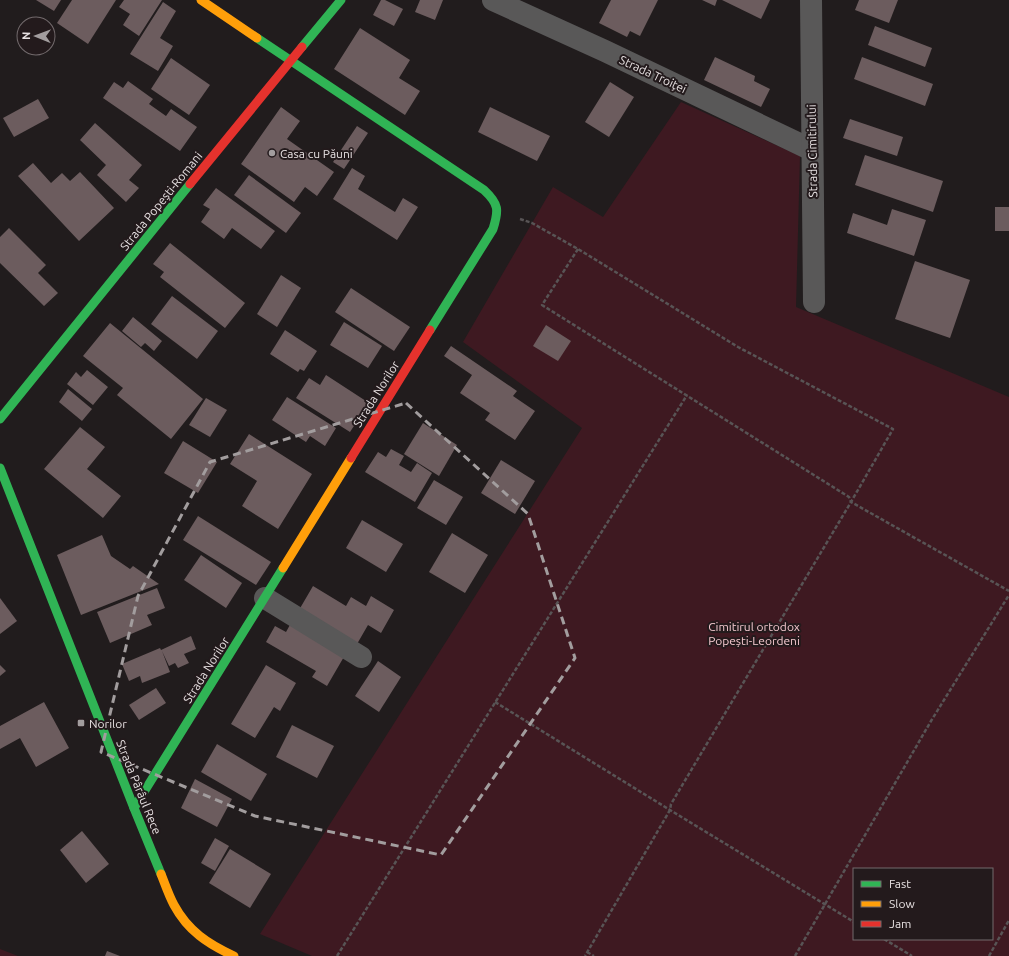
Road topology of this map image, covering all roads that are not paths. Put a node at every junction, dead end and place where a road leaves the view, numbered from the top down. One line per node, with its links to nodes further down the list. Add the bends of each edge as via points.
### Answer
1 (201, 0): 5 (street)
2 (341, 0): 5 (street, Strada Popești-Romani)
3 (493, 0): 6 (street, Strada Troiței)
4 (811, 0): 6 (street, Strada Cimitirului)
5 (291, 60): 8 (street, Strada Popești-Romani); 10 (street, Strada Norilor, via 484,190 495,200 497,210 493,229)
6 (812, 150): 7 (street, Strada Cimitirului)
7 (814, 302)
8 (0, 419)
9 (0, 468): 12 (street, Strada Pârâul Rece)
10 (265, 598): 11 (street); 12 (street, Strada Norilor)
11 (361, 657)
12 (134, 808): 13 (street, Strada Pârâul Rece, via 167,890 182,918 202,940)
13 (234, 956)

